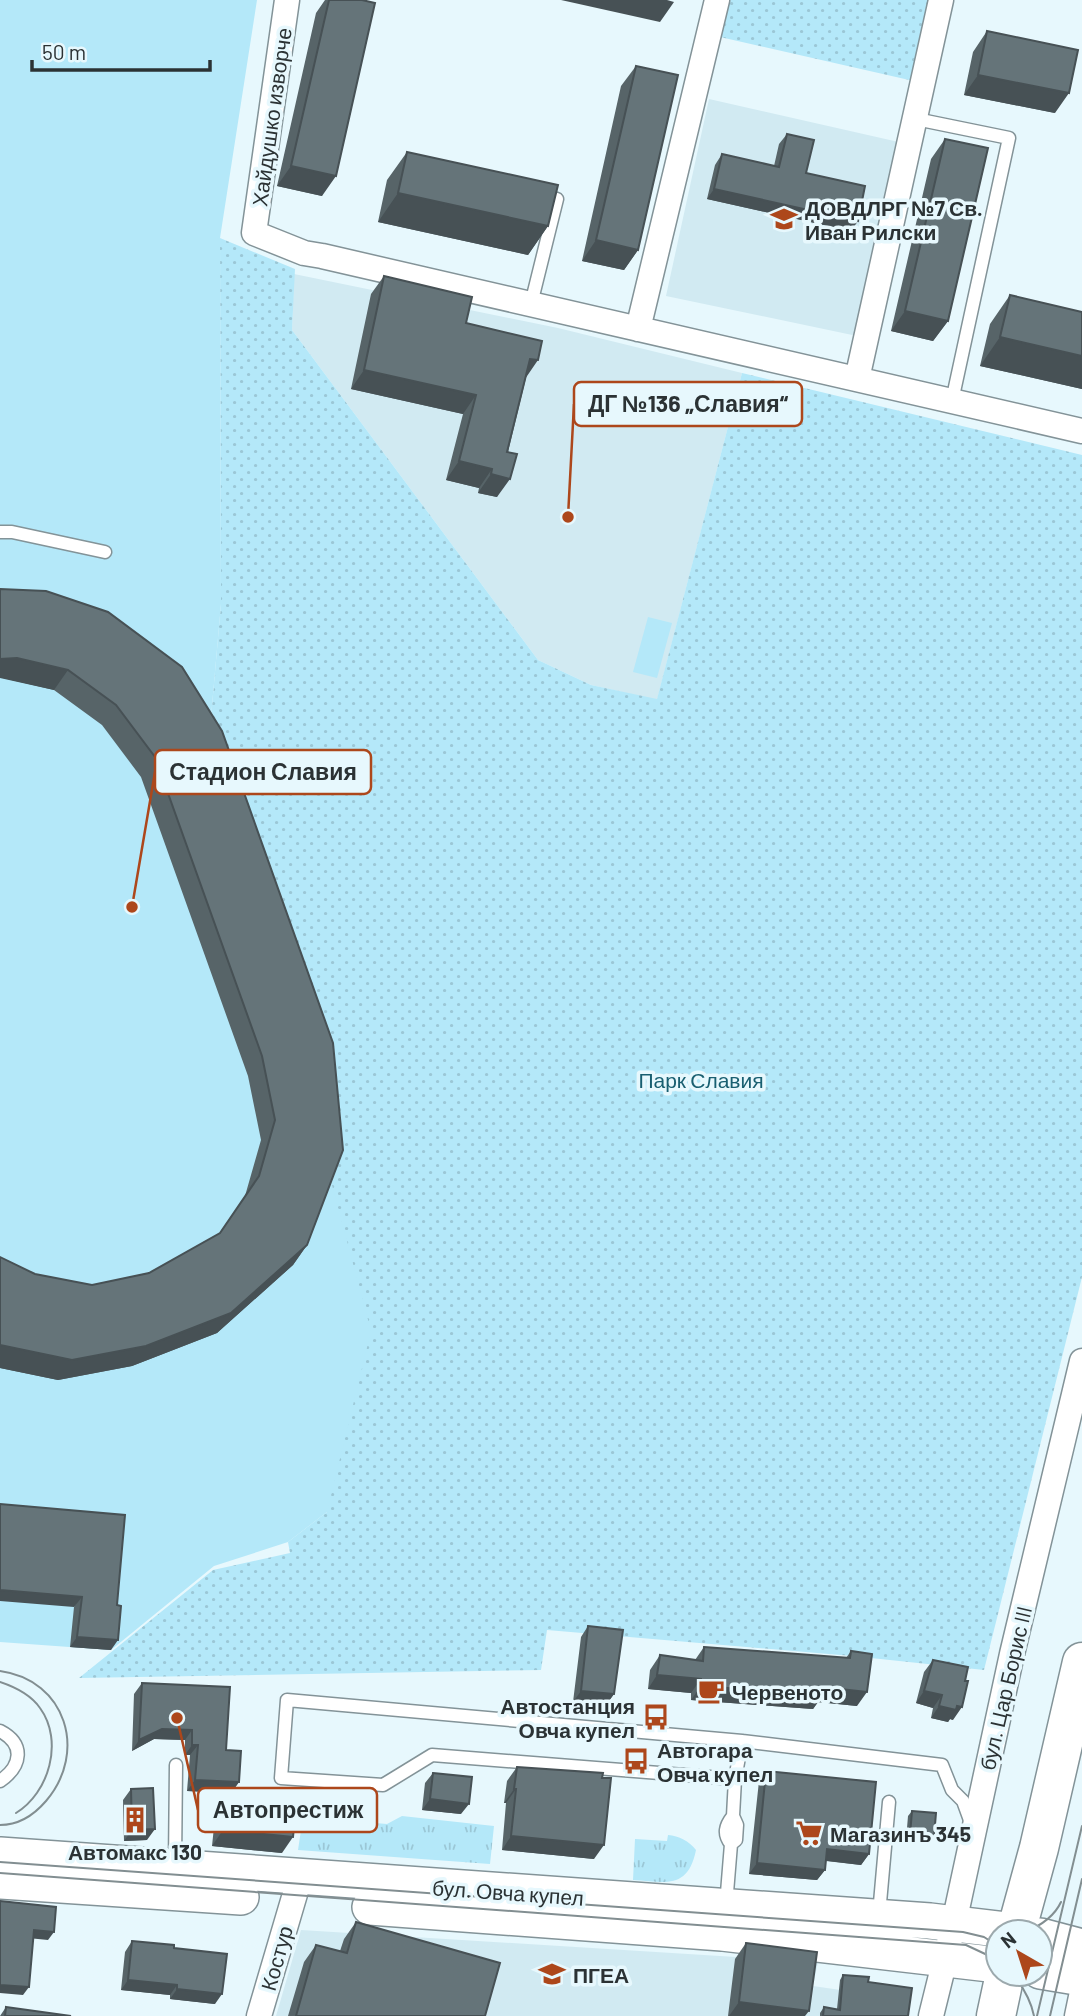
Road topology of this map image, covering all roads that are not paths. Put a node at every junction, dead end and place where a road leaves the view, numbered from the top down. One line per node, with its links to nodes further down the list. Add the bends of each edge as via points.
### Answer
1 (287, 0): 6 (street, Хайдушко изворче, via 254,233 304,253)
2 (717, 0): 7 (street)
3 (942, 0): 4 (street)
4 (916, 119): 8 (street); 9 (lane, via 1009,138)
5 (530, 192): 6 (lane, via 557,199)
6 (531, 304): 7 (street)
7 (638, 329): 8 (street)
8 (856, 379): 9 (street)
9 (952, 401): 10 (street)
10 (1082, 431)
11 (0, 531): 12 (lane)
12 (105, 552)
13 (1082, 1361): 21 (street, бул. Цар Борис III)
14 (1082, 1662): 27 (main road)
15 (0, 1731): 19 (lane, via 16,1745 18,1756 13,1770)
16 (742, 1741): 18 (lane); 18 (lane, via 287,1700 281,1778 383,1785 432,1755); 21 (lane, via 942,1765)
17 (176, 1765): 23 (lane)
18 (735, 1779): 28 (lane, via 733,1816 726,1825 731,1844)
19 (0, 1781)
20 (889, 1802): 26 (lane)
21 (974, 1830): 29 (street, бул. Цар Борис III)
22 (0, 1855): 23 (main road, бул. Овча купел)
23 (175, 1868): 25 (main road, бул. Овча купел)
24 (0, 1881): 25 (main road, бул. Овча купел)
25 (297, 1889): 28 (main road, бул. Овча купел); 39 (street, Костур)
26 (879, 1918): 28 (main road, бул. Овча купел); 29 (main road, бул. Овча купел)
27 (1027, 1918)
28 (724, 1921): 33 (main road, бул. Овча купел)
29 (954, 1923): 30 (main road, бул. Овча купел); 33 (street, бул. Цар Борис III)
30 (984, 1927)
31 (1054, 1940): 32 (main road, бул. Овча купел)
32 (1082, 1947)
33 (945, 1958): 34 (main road, бул. Овча купел); 40 (street, бул. Цар Борис III)
34 (984, 1963)
35 (1054, 1973): 36 (main road)
36 (1082, 1978)
37 (1002, 1988): 41 (main road)
38 (1082, 1992): 42 (street)
39 (259, 2016)
40 (931, 2016)
41 (996, 2016)
42 (1077, 2016)

